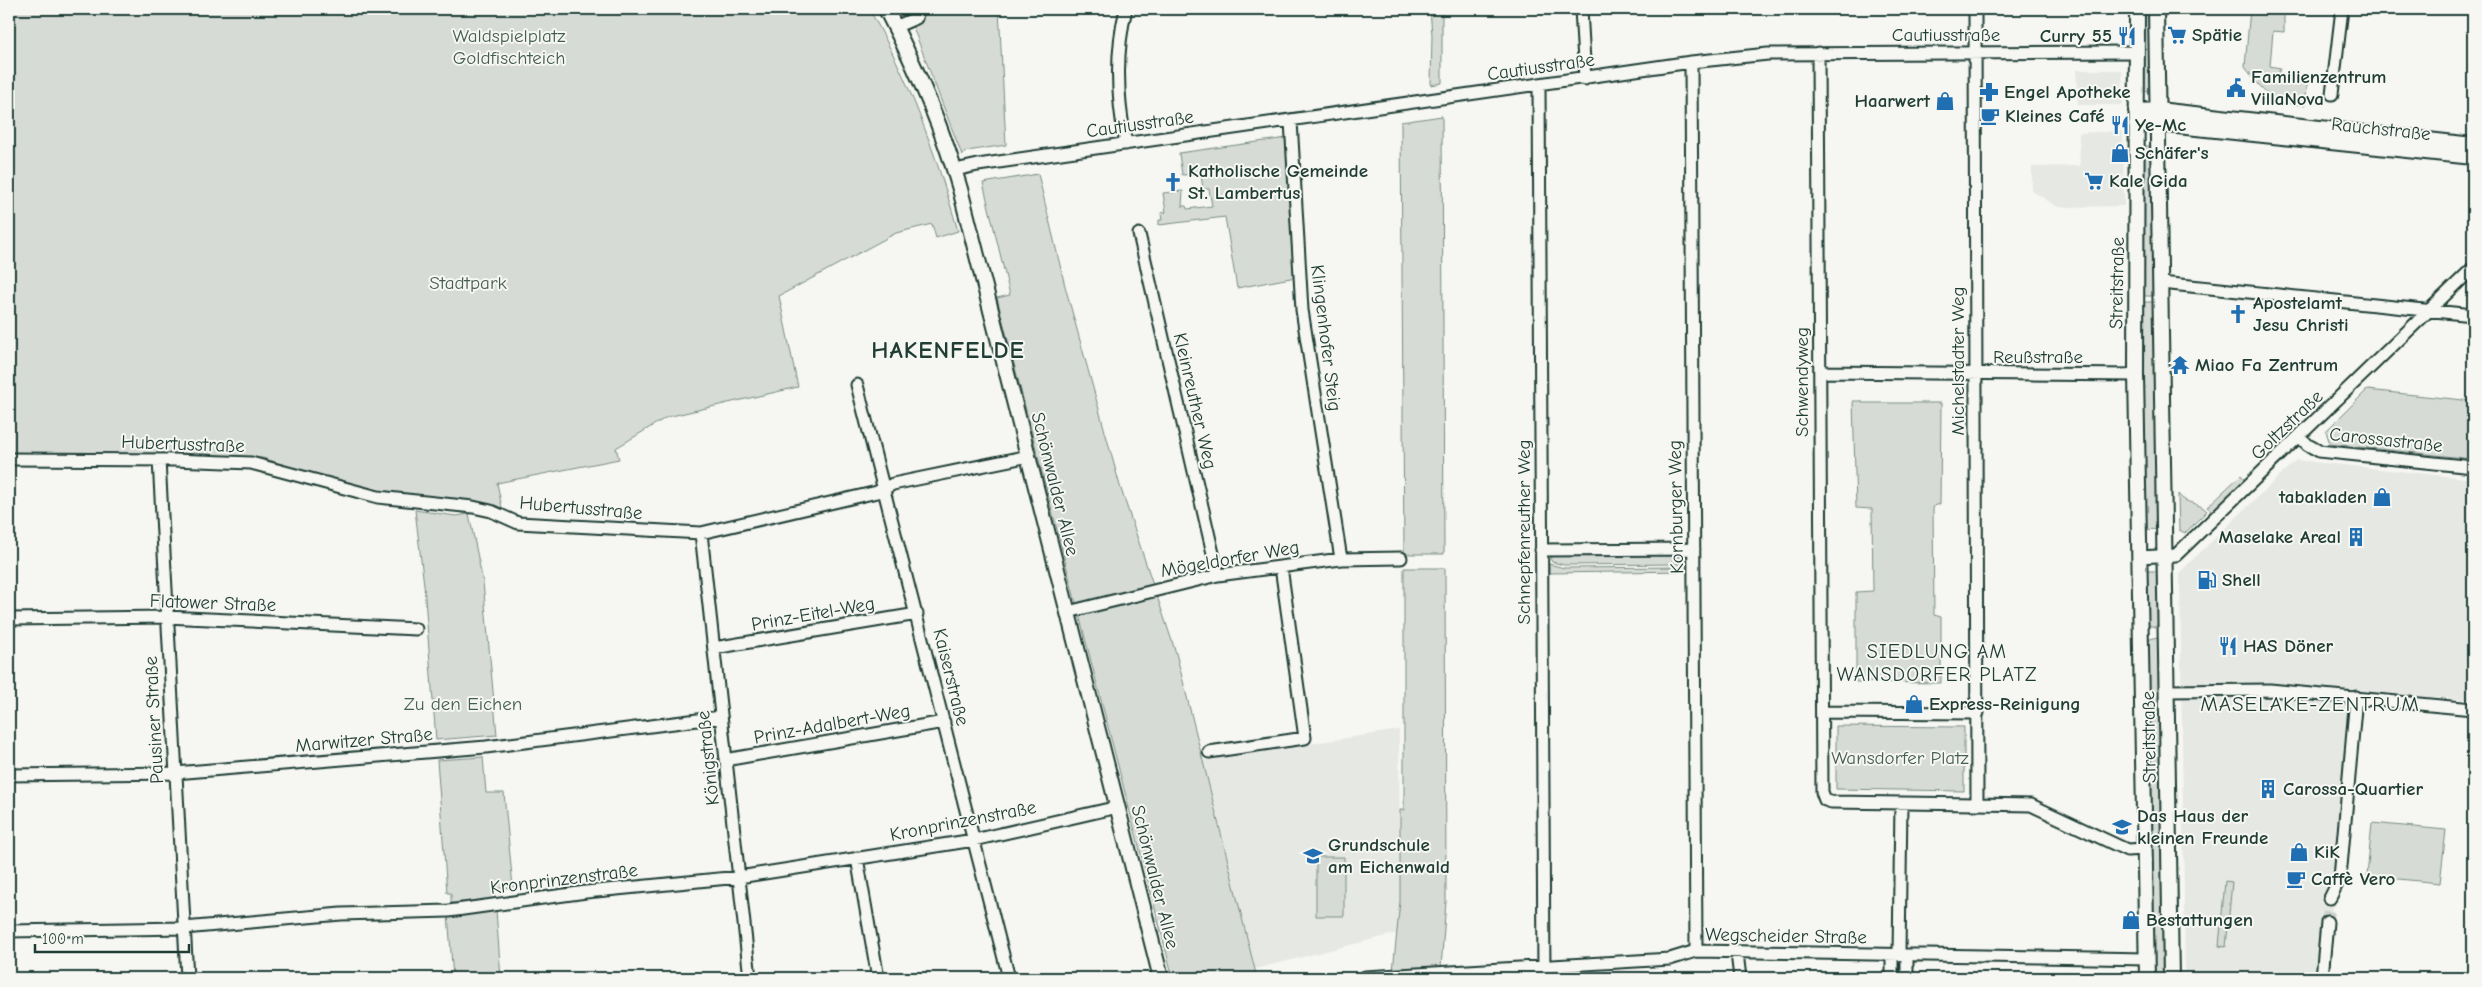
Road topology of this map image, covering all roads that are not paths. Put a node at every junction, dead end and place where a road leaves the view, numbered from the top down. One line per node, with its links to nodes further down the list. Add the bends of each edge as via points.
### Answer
1 (886, 9): 9 (main road, Schönwalder Allee)
2 (918, 9): 9 (street, via 916,18)
3 (1126, 9): 20 (street, via 1118,58)
4 (1580, 9): 14 (street)
5 (1975, 9): 10 (street, Michelstadter Weg)
6 (2137, 9): 11 (main road, Streitstraße)
7 (2156, 9): 17 (main road, Streitstraße)
8 (2342, 9): 16 (street)
9 (896, 27): 23 (main road, Schönwalder Allee, via 924,87)
10 (1976, 52): 11 (street, Cautiusstraße); 12 (street, Cautiusstraße); 30 (street, Michelstadter Weg)
11 (2137, 52): 18 (main road, Streitstraße)
12 (1818, 53): 13 (street, Cautiusstraße, via 1768,54); 29 (street, Schwendyweg)
13 (1691, 62): 14 (street, Cautiusstraße); 40 (street, Kornburger Weg)
14 (1585, 79): 15 (street, Cautiusstraße)
15 (1538, 86): 19 (street, Cautiusstraße); 41 (street, Schnepfenreuther Weg)
16 (2332, 94)
17 (2158, 117): 18 (main road, Rauchstraße); 21 (main road, Rauchstraße); 22 (main road, Rauchstraße); 26 (main road, Streitstraße)
18 (2136, 118): 31 (main road, Streitstraße)
19 (1290, 121): 20 (street, Cautiusstraße); 45 (street, Klingenhofer Steig, via 1302,310)
20 (1126, 144): 23 (street, Cautiusstraße)
21 (2473, 145)
22 (2473, 157)
23 (955, 170): 34 (main road, Schönwalder Allee)
24 (1139, 234): 47 (street, Kleinreuther Weg)
25 (2473, 268): 27 (street, Goltzstraße)
26 (2161, 283): 27 (street); 42 (main road, Streitstraße)
27 (2430, 310): 28 (street); 33 (street, Goltzstraße)
28 (2473, 315)
29 (1820, 372): 30 (street, Reußstraße); 57 (street, Schwendyweg)
30 (1975, 374): 31 (street, Reußstraße); 58 (street, Michelstadter Weg)
31 (2136, 376): 43 (main road, Streitstraße)
32 (858, 385): 38 (street, Kaiserstraße)
33 (2300, 437): 37 (street, Carossastraße, via 2319,451); 42 (street, Goltzstraße, via 2176,555)
34 (1029, 456): 38 (street, Hubertusstraße); 48 (main road, Schönwalder Allee)
35 (9, 459): 36 (street, Hubertusstraße)
36 (159, 460): 39 (street, Hubertusstraße, via 259,465 378,497 473,507 518,523); 50 (street, Pausiner Straße)
37 (2473, 466)
38 (884, 488): 39 (street, Hubertusstraße); 49 (street, Kaiserstraße)
39 (701, 533): 53 (street, Königstraße)
40 (1694, 548): 41 (street); 76 (street, Kornburger Weg)
41 (1541, 550): 80 (street, Schnepfenreuther Weg)
42 (2164, 556): 43 (street); 54 (main road, Streitstraße)
43 (2139, 557): 69 (main road, Streitstraße)
44 (1401, 558): 45 (street, Mögeldorfer Weg)
45 (1341, 559): 46 (street, Mögeldorfer Weg)
46 (1280, 567): 47 (street, Mögeldorfer Weg); 61 (street, via 1305,738)
47 (1218, 576): 48 (street, Mögeldorfer Weg)
48 (1068, 612): 67 (main road, Schönwalder Allee)
49 (917, 614): 53 (street, Prinz-Eitel-Weg); 60 (street, Kaiserstraße)
50 (166, 617): 51 (street, Flatower Straße); 52 (street, Flatower Straße); 63 (street, Pausiner Straße)
51 (9, 619)
52 (416, 629)
53 (714, 648): 59 (street, Königstraße)
54 (2166, 691): 55 (street, via 2270,690); 92 (main road, Streitstraße)
55 (2356, 697): 56 (street); 72 (street, via 2340,878)
56 (2473, 709)
57 (1822, 712): 58 (street); 65 (street, via 1822,792 1825,800)
58 (1978, 713): 66 (street)
59 (721, 717): 62 (street, Königstraße); 63 (street, Marwitzer Straße, via 486,747)
60 (944, 722): 62 (street, Prinz-Adalbert-Weg); 68 (street, Kaiserstraße)
61 (1209, 752)
62 (725, 760): 71 (street, Königstraße)
63 (175, 773): 64 (street, Marwitzer Straße); 74 (street, Pausiner Straße)
64 (9, 775)
65 (1901, 803): 66 (street); 78 (street)
66 (1977, 804): 69 (street, via 2031,805 2127,850)
67 (1118, 807): 68 (street, Kronprinzenstraße); 86 (main road, Schönwalder Allee)
68 (974, 840): 70 (street, Kronprinzenstraße); 85 (street, Kaiserstraße)
69 (2145, 850): 79 (main road, Streitstraße)
70 (857, 858): 71 (street, Kronprinzenstraße); 84 (street)
71 (739, 877): 74 (street, Kronprinzenstraße, via 586,892 450,911 341,914); 83 (street, Königstraße)
72 (2330, 898)
73 (2328, 922): 93 (street)
74 (184, 928): 75 (street, Kronprinzenstraße); 82 (street, Pausiner Straße)
75 (9, 931)
76 (1696, 951): 77 (street, Wegscheider Straße); 80 (street, Wegscheider Straße, via 1670,959)
77 (1737, 953): 78 (street, Wegscheider Straße); 88 (street)
78 (1899, 955): 79 (street, Wegscheider Straße); 89 (street); 90 (street)
79 (2147, 959): 91 (main road, Streitstraße)
80 (1544, 966): 81 (street, Wegscheider Straße); 87 (street, Schnepfenreuther Weg)
81 (1365, 977)
82 (187, 978)
83 (750, 978)
84 (878, 978)
85 (1009, 978)
86 (1161, 978)
87 (1544, 978)
88 (1740, 978)
89 (1892, 978)
90 (1907, 978)
91 (2148, 978)
92 (2171, 978)
93 (2322, 978)

